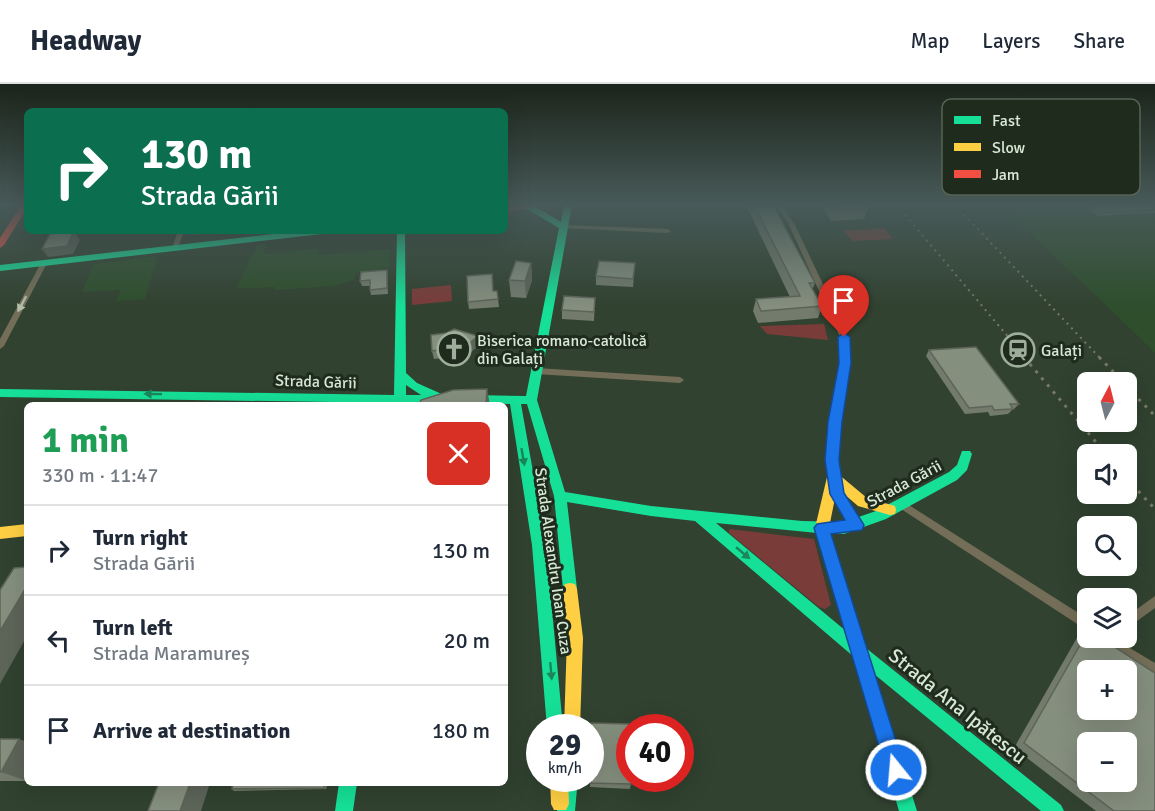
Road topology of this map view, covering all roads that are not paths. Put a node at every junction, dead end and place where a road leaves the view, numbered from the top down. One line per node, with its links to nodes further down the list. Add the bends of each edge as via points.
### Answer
1 (178, 239): 6 (street)
2 (253, 239): 6 (main road)
3 (401, 239): 11 (main road)
4 (562, 239): 10 (main road)
5 (798, 239): 20 (street, via 846,346 835,422)
6 (175, 248): 7 (main road)
7 (44, 263): 8 (main road); 9 (street, one-way to 9)
8 (0, 268)
9 (0, 346)
10 (536, 371): 12 (street); 16 (main road)
11 (400, 374): 14 (main road, via 413,386); 17 (main road)
12 (680, 380)
13 (0, 393): 17 (main road, Strada Gării, one-way to 13)
14 (451, 398): 15 (main road, Strada Gării); 17 (main road, Strada Gării); 18 (main road)
15 (515, 399): 16 (main road, Strada Gării); 34 (main road, Strada Alexandru Ioan Cuza, one-way to 34, via 539,545)
16 (531, 400): 21 (main road)
17 (400, 402)
18 (438, 402)
19 (966, 454): 22 (main road, Strada Gării, via 963,467 953,476)
20 (833, 477): 22 (main road, via 863,502); 24 (street, via 837,494); 25 (main road)
21 (560, 496): 23 (main road, Strada Gării); 35 (main road, via 575,638)
22 (896, 507): 24 (main road, Strada Gării); 30 (street)
23 (698, 516): 25 (main road, Strada Gării); 32 (main road, Strada Ana Ipătescu, one-way to 32)
24 (857, 525): 25 (main road, Strada Gării)
25 (822, 528): 32 (main road)
26 (24, 530): 27 (main road)
27 (0, 533)
28 (1155, 601): 29 (street)
29 (1137, 615)
30 (1077, 619)
31 (1122, 648): 33 (street)
32 (859, 651): 42 (main road); 43 (main road, Strada Ana Ipătescu)
33 (1155, 670)
34 (554, 714)
35 (572, 714)
36 (348, 786): 39 (main road)
37 (560, 792): 40 (main road)
38 (568, 792): 41 (main road)
39 (344, 811)
40 (561, 811)
41 (566, 811)
42 (908, 811)
43 (1055, 811)

